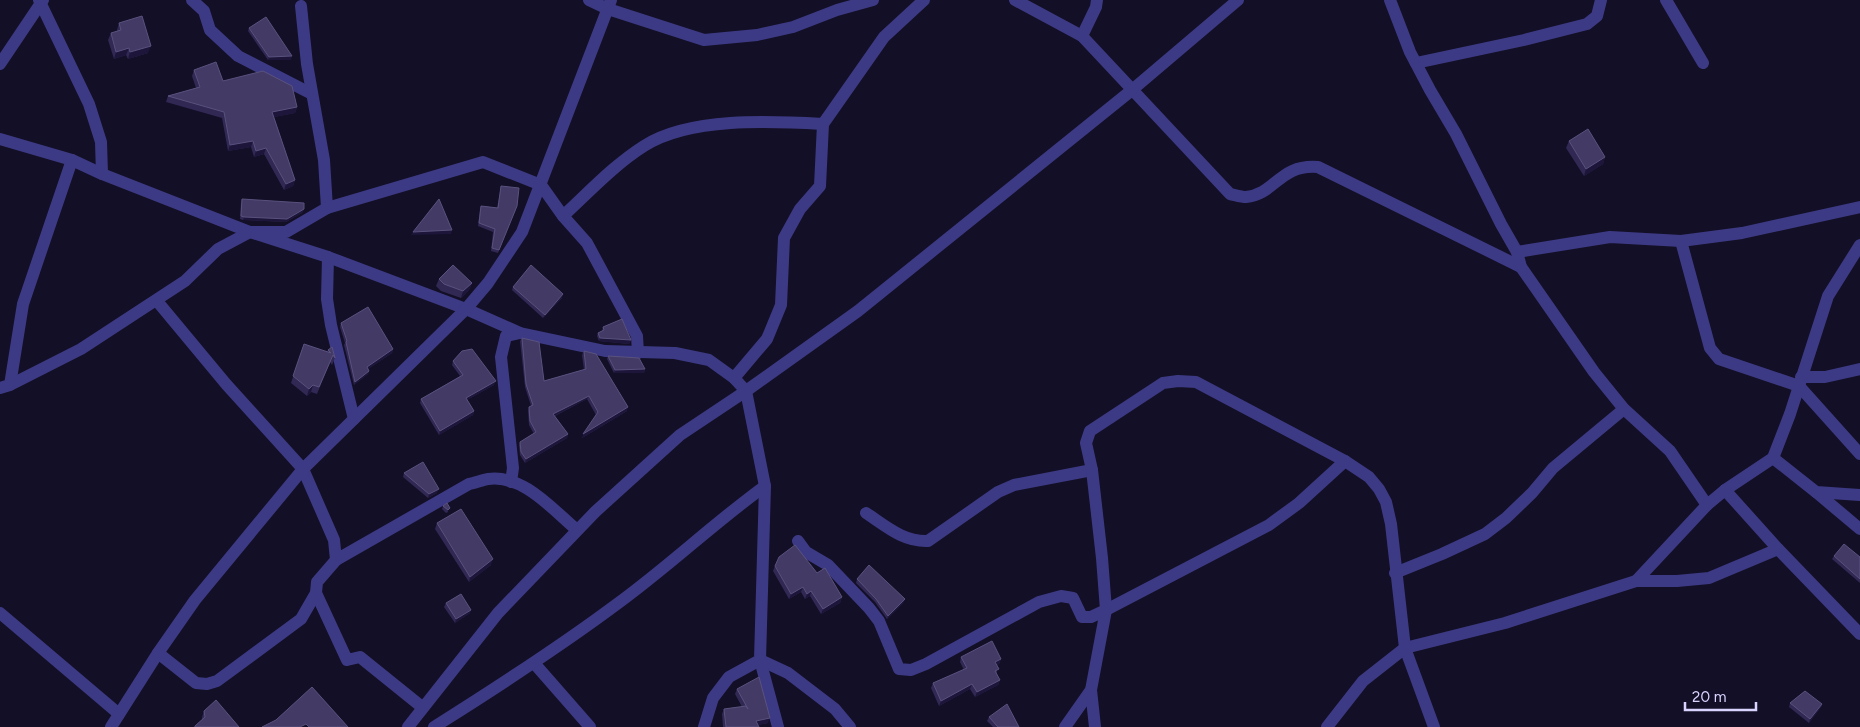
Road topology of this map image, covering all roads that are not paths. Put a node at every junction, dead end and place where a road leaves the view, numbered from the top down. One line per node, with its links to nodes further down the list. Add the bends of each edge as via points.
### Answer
1 (192, 0): 20 (street, via 204,11 210,30 238,56)
2 (589, 0): 12 (street)
3 (873, 0): 13 (street)
4 (924, 0): 21 (street, via 884,37)
5 (1015, 0): 15 (street)
6 (1096, 0): 15 (street, via 1096,7)
7 (1238, 0): 19 (street)
8 (1390, 0): 16 (street)
9 (1601, 0): 16 (street, via 1597,16 1586,24)
10 (1666, 0): 17 (street)
11 (41, 2): 18 (street); 24 (street, via 88,104 101,142)
12 (609, 4): 13 (street, via 704,40 784,29); 25 (street)
13 (839, 5)
14 (301, 6): 20 (street)
15 (1082, 36): 19 (street)
16 (1416, 63): 32 (street)
17 (1703, 63)
18 (0, 64)
19 (1132, 90): 34 (street, via 1230,194 1245,197 1260,193 1292,170 1318,167); 43 (street, via 858,311)
20 (312, 94): 27 (street, via 324,160)
21 (823, 124): 28 (street, via 739,123 680,130 645,145 616,166); 40 (street, via 820,186 800,210 784,238 782,305 767,339)
22 (0, 139): 23 (street)
23 (72, 160): 24 (street); 42 (street, via 23,304)
24 (102, 174): 29 (street)
25 (541, 185): 27 (street, via 483,162); 28 (street); 36 (street, via 522,232 488,284)
26 (1860, 207): 30 (street, via 1742,233)
27 (326, 208): 29 (street, via 286,232)
28 (563, 216): 38 (street, via 587,243 637,336)
29 (250, 232): 33 (street); 35 (street, via 218,249 185,281)
30 (1681, 241): 32 (street, via 1610,237); 41 (street, via 1710,348 1720,359)
31 (1860, 245): 41 (street, via 1828,296)
32 (1517, 252): 34 (street)
33 (328, 256): 36 (street); 45 (street, via 327,299 331,325)
34 (1521, 267): 44 (street, via 1594,372)
35 (156, 301): 42 (street, via 81,349); 49 (street)
36 (466, 309): 37 (street); 45 (street)
37 (520, 333): 38 (street, via 605,351); 51 (street, via 506,336 501,357)
38 (638, 353): 40 (street, via 674,353 709,360)
39 (1860, 369): 41 (street)
40 (734, 378): 43 (street)
41 (1800, 381): 46 (street); 47 (street)
42 (5, 386)
43 (746, 391): 52 (street); 59 (street, via 680,434)
44 (1624, 409): 56 (street, via 1670,451); 63 (street, via 1553,468 1532,493 1485,534)
45 (354, 419): 49 (street)
46 (1860, 454)
47 (1774, 458): 53 (street); 54 (street)
48 (1345, 461): 50 (street, via 1196,382 1178,380 1163,384 1090,431 1086,443); 63 (street, via 1368,477 1386,502); 66 (street, via 1269,525)
49 (303, 469): 62 (street, via 334,540); 70 (street, via 195,600)
50 (1092, 470): 57 (street, via 1014,485 998,492 928,541 901,536); 66 (street)
51 (512, 482): 59 (street, via 531,491); 62 (street, via 489,479 469,484)
52 (765, 486): 71 (street); 72 (street, via 618,603)
53 (1725, 490): 56 (street); 61 (street)
54 (1816, 492): 55 (street); 58 (street)
55 (1860, 495)
56 (1706, 505): 64 (street)
57 (866, 512)
58 (1860, 529)
59 (576, 530): 74 (street, via 498,613)
60 (798, 541): 66 (street, via 806,552 828,565 869,608 879,621 898,669 911,670 926,664 1039,602 1061,596 1072,598 1082,617 1091,617)
61 (1778, 549): 64 (street, via 1709,578); 68 (street)
62 (336, 560): 65 (street, via 317,582)
63 (1395, 573): 69 (street)
64 (1636, 581): 69 (street, via 1505,623)
65 (316, 593): 70 (street, via 301,619 217,681 196,683); 74 (street, via 347,660 360,656)
66 (1106, 610): 73 (street)
67 (0, 613): 75 (street)
68 (1860, 634)
69 (1405, 648): 85 (street, via 1363,681); 86 (street)
70 (158, 653): 75 (street)
71 (760, 660): 80 (street, via 729,677 713,698); 81 (street); 82 (street, via 788,673 834,709)
72 (534, 664): 78 (street); 79 (street)
73 (1091, 690): 83 (street); 84 (street)
74 (422, 707): 77 (street)
75 (119, 714): 76 (street)
76 (111, 727)
77 (408, 727)
78 (434, 727)
79 (590, 727)
80 (704, 727)
81 (778, 727)
82 (850, 727)
83 (1066, 727)
84 (1095, 727)
85 (1327, 727)
86 (1434, 727)

